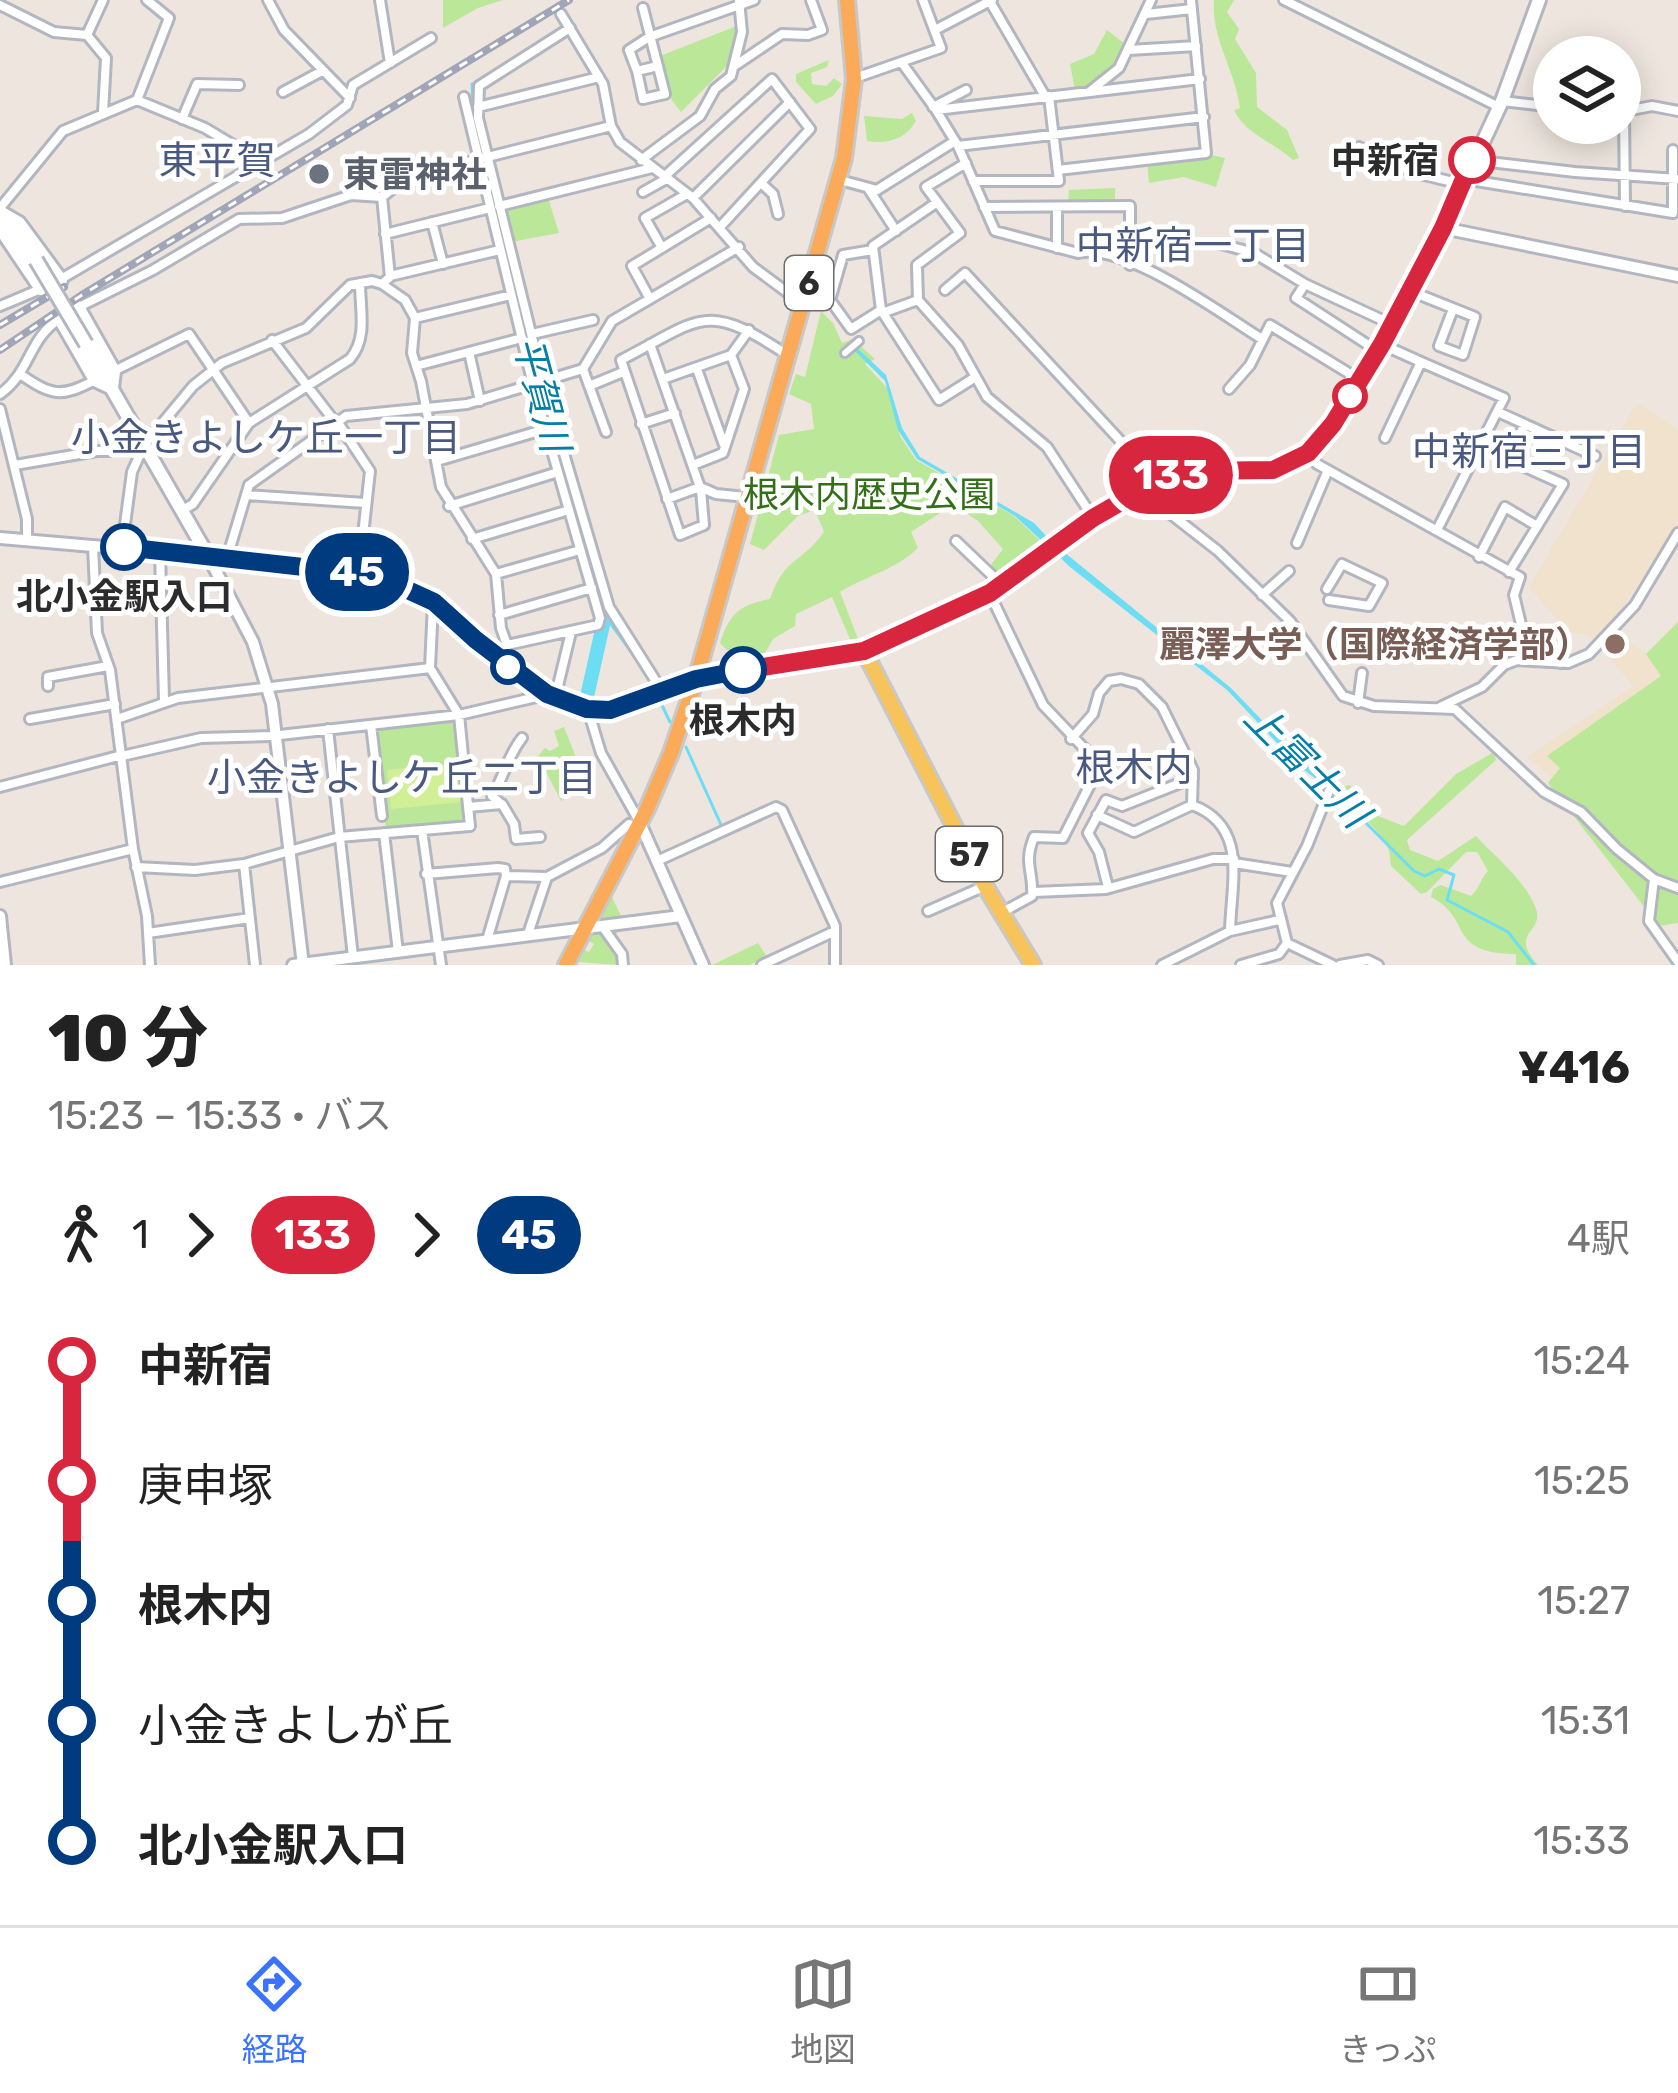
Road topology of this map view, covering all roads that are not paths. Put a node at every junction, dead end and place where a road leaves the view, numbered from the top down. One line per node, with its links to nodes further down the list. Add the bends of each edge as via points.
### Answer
1 (103, 0): 20 (street)
2 (147, 0): 41 (street, via 169,18)
3 (268, 0): 29 (street)
4 (380, 0): 25 (street)
5 (754, 0): 12 (street)
6 (812, 0): 27 (street, via 822,30 782,34)
7 (847, 0): 32 (highway, 6)
8 (923, 0): 19 (street)
9 (990, 0): 19 (street); 38 (street)
10 (1284, 0): 43 (street)
11 (1539, 0): 43 (main road)
12 (740, 1): 22 (street); 27 (street)
13 (0, 5): 20 (street, via 54,32)
14 (1149, 5): 15 (street); 24 (street)
15 (1191, 5): 23 (street)
16 (644, 8): 22 (street)
17 (561, 14): 18 (street)
18 (574, 29): 31 (street); 45 (street, via 479,86)
19 (934, 30): 26 (street, via 941,48)
20 (87, 35): 49 (street, via 106,58)
21 (430, 38): 25 (street)
22 (644, 41): 28 (street); 30 (street, via 629,50)
23 (1196, 46): 24 (street); 33 (street)
24 (1129, 50): 37 (street)
25 (390, 63): 39 (street, via 353,85)
26 (901, 63): 32 (street); 46 (street)
27 (736, 64): 58 (street, via 700,116)
28 (658, 66): 30 (street); 30 (street, via 665,94 644,99)
29 (322, 71): 36 (street); 39 (street)
30 (637, 71)
31 (599, 77): 45 (street); 52 (street)
32 (854, 79): 68 (highway, 6)
33 (1200, 80): 37 (street); 50 (street)
34 (239, 85): 51 (street, via 197,84)
35 (966, 90): 46 (street)
36 (283, 92)
37 (1088, 92): 38 (street)
38 (1047, 96): 46 (street); 53 (street)
39 (350, 98): 61 (street)
40 (464, 98): 59 (street)
41 (136, 100): 49 (street); 51 (street)
42 (790, 102): 66 (street, via 772,79); 71 (street, via 810,129); 74 (street)
43 (1500, 104): 44 (street); 60 (main road)
44 (1533, 106)
45 (478, 107): 59 (street)
46 (935, 108): 54 (street)
47 (1641, 108): 48 (street)
48 (1678, 111)
49 (102, 113): 81 (street, via 63,131)
50 (1204, 117): 53 (street); 64 (street, via 1206,153)
51 (182, 118): 61 (street)
52 (611, 126): 58 (street); 59 (street)
53 (1055, 134): 54 (street); 64 (street)
54 (957, 143): 62 (street); 72 (street)
55 (1622, 144): 65 (street)
56 (1359, 147): 70 (street, via 1412,172)
57 (1673, 150): 67 (street)
58 (643, 156): 63 (street)
59 (483, 159): 75 (street, via 407,177); 79 (street)
60 (1472, 160): 65 (street); 70 (main road)
61 (263, 163): 99 (street)
62 (966, 163): 69 (street); 76 (street, via 926,187)
63 (652, 167): 66 (street); 79 (street)
64 (1058, 170): 69 (street, via 1059,181)
65 (1622, 174): 67 (street); 78 (street)
66 (667, 177): 73 (street); 74 (street)
67 (1674, 178): 78 (street, via 1673,213)
68 (838, 179): 72 (street); 109 (highway, 6)
69 (973, 181): 80 (street)
70 (1462, 182): 78 (street); 87 (main road)
71 (761, 183): 82 (street); 85 (street)
72 (868, 188): 88 (street)
73 (643, 192)
74 (690, 196): 83 (street); 92 (street, via 645,218)
75 (382, 197): 89 (street); 111 (street, via 351,195 282,218 239,219)
76 (936, 203): 88 (street); 108 (street, via 960,233 917,265)
77 (1057, 206): 80 (street); 93 (street); 97 (street, via 1130,206)
78 (1625, 206)
79 (494, 207): 84 (street); 94 (street); 119 (street)
80 (984, 207): 93 (street, via 994,231)
81 (0, 211): 99 (main road, via 19,223); 137 (main road, bridge)
82 (778, 214)
83 (712, 217): 85 (street); 92 (street)
84 (432, 222): 89 (street); 96 (street)
85 (721, 226): 91 (street)
86 (0, 228): 103 (main road)
87 (1443, 228): 98 (street); 105 (main road)
88 (896, 230): 95 (street)
89 (385, 233): 100 (street)
90 (1221, 244): 102 (street)
91 (739, 247): 107 (street); 109 (street)
92 (662, 248): 107 (street, via 632,266)
93 (1057, 248): 97 (street)
94 (500, 250): 96 (street); 106 (street)
95 (873, 250): 113 (street); 113 (street, via 843,255 830,300 851,329)
96 (443, 264): 100 (street)
97 (1130, 265): 120 (street, via 1170,279)
98 (1678, 276)
99 (61, 280): 103 (street)
100 (386, 280): 101 (street); 114 (street)
101 (359, 283): 121 (street, via 307,328); 141 (street, via 357,351)
102 (1305, 284): 117 (street); 124 (street, via 1296,298)
103 (41, 289): 110 (street)
104 (945, 290): 167 (street, via 965,273 1139,461)
105 (1410, 291): 112 (street); 117 (main road)
106 (511, 295): 114 (street); 119 (street)
107 (650, 298): 132 (street, via 612,321)
108 (919, 300): 113 (street); 136 (street)
109 (803, 304): 128 (highway, 6)
110 (0, 307)
111 (78, 307): 115 (street); 137 (main road)
112 (1453, 309): 112 (street, via 1475,317 1463,355 1439,346)
113 (881, 312): 136 (street, via 939,400)
114 (415, 318): 130 (street)
115 (60, 319): 135 (street, via 41,330); 137 (main road)
116 (593, 320): 119 (street)
117 (1391, 324): 124 (main road)
118 (749, 330): 123 (street, via 704,319); 127 (street); 128 (street)
119 (527, 336): 125 (street); 140 (street)
120 (1262, 338): 139 (street, via 1276,327); 143 (street)
121 (272, 340): 133 (street); 141 (street)
122 (859, 341): 126 (street)
123 (650, 344): 134 (street, via 620,360); 138 (street)
124 (1379, 347): 129 (street); 139 (main road)
125 (469, 352): 130 (street); 145 (street)
126 (845, 353)
127 (731, 355): 131 (street); 157 (street, via 744,389)
128 (788, 355): 169 (highway, 6)
129 (1421, 362): 148 (street, via 1504,398); 156 (street)
130 (416, 366): 147 (street)
131 (697, 368): 138 (street); 157 (street)
132 (584, 369): 140 (street); 142 (street)
133 (213, 370): 137 (street, via 189,334); 151 (street); 158 (street)
134 (623, 372): 142 (street); 152 (street)
135 (20, 374): 137 (street, via 59,394); 144 (street)
136 (974, 378): 175 (street, via 1002,413 1047,447)
137 (106, 379): 158 (main road)
138 (663, 380): 149 (street)
139 (1360, 380): 159 (main road)
140 (538, 383): 145 (street); 154 (street); 212 (street, via 609,608)
141 (307, 386): 150 (street); 151 (street)
142 (589, 386): 155 (street)
143 (1228, 389)
144 (0, 394)
145 (480, 401): 147 (street)
146 (0, 409): 162 (street)
147 (426, 410): 150 (street, via 367,411); 161 (street)
148 (1498, 412): 153 (street); 177 (street)
149 (675, 413): 152 (street); 163 (street)
150 (336, 422): 168 (street); 171 (street, via 368,464)
151 (249, 423): 174 (street)
152 (641, 424): 170 (street)
153 (1525, 424): 160 (street); 176 (street, via 1508,459 1563,484)
154 (546, 429): 161 (street); 165 (street)
155 (605, 432)
156 (1384, 438)
157 (724, 446): 163 (street)
158 (144, 449): 162 (street); 174 (main road); 185 (street, via 132,472)
159 (1308, 453): 164 (street); 167 (main road, via 1273,470 1191,471)
160 (1595, 456)
161 (437, 461): 172 (street)
162 (15, 465): 180 (street)
163 (693, 465): 166 (street)
164 (1328, 470): 177 (street); 183 (street)
165 (558, 472): 172 (street); 173 (street)
166 (700, 487): 169 (street); 170 (street); 170 (street, via 704,526 680,536)
167 (1140, 490): 175 (main road); 197 (street)
168 (246, 495): 171 (street); 190 (street)
169 (747, 497): 209 (highway, 6)
170 (668, 499)
171 (365, 503): 192 (street)
172 (449, 506): 181 (street)
173 (569, 510): 181 (street); 187 (street)
174 (182, 511): 188 (main road)
175 (1093, 518): 196 (main road)
176 (1537, 526): 189 (street, via 1505,507); 193 (street)
177 (1437, 530): 189 (street)
178 (1678, 533): 205 (street, via 1610,633)
179 (0, 538): 180 (street)
180 (27, 538): 184 (street)
181 (472, 539): 194 (street)
182 (956, 541): 196 (street)
183 (1297, 543)
184 (93, 544): 185 (street); 206 (street, via 95,617)
185 (122, 547): 186 (street)
186 (160, 550): 188 (street); 214 (street)
187 (580, 550): 194 (street); 195 (street)
188 (208, 556): 190 (main road); 211 (street)
189 (1479, 556): 193 (street)
190 (227, 558): 192 (main road)
191 (1289, 571): 197 (street)
192 (358, 572): 199 (main road)
193 (1509, 572): 205 (street, via 1520,577 1514,595 1524,637 1545,644)
194 (496, 574): 200 (street)
195 (592, 588): 200 (street); 201 (street, via 598,625)
196 (996, 589): 203 (main road); 226 (street, via 1043,705)
197 (1262, 595): 215 (street, via 1303,634 1335,688)
198 (1328, 595): 198 (street, via 1342,564 1382,584 1369,606)
199 (434, 602): 204 (main road); 207 (street)
200 (499, 615): 202 (street)
201 (571, 632): 202 (street); 213 (street)
202 (507, 645): 204 (street)
203 (864, 651): 209 (main road); 253 (main road, 57)
204 (497, 658): 213 (main road)
205 (1560, 663): 217 (street, via 1516,660)
206 (109, 666): 210 (street, via 48,676); 216 (street)
207 (430, 668): 211 (street); 219 (street)
208 (1362, 673): 215 (street)
209 (696, 679): 212 (main road); 236 (highway, 6)
210 (48, 686)
211 (268, 686): 214 (street); 224 (street)
212 (662, 691): 218 (main road, via 610,710)
213 (551, 696): 218 (main road); 219 (street)
214 (164, 700): 221 (street)
215 (1358, 703): 217 (street)
216 (115, 704): 220 (street); 221 (street)
217 (1440, 707): 251 (street, via 1455,709)
218 (587, 709): 236 (street)
219 (459, 715): 222 (street); 233 (street)
220 (30, 719)
221 (117, 719): 227 (street)
222 (371, 724): 223 (street); 235 (street)
223 (328, 729): 224 (street); 239 (street)
224 (278, 735): 227 (street, via 201,738); 242 (street)
225 (522, 739): 231 (street, via 492,796)
226 (1071, 739): 228 (street, via 1103,687 1130,680 1162,707); 256 (street, via 1097,759 1099,773 1063,838 1034,837 1026,864)
227 (122, 756): 229 (street); 241 (street)
228 (1192, 778): 232 (street); 234 (street, via 1122,806 1106,800)
229 (0, 787)
230 (1329, 790): 247 (street)
231 (502, 804): 233 (street); 240 (street, via 516,839)
232 (1192, 805): 234 (street, via 1134,832); 243 (street, via 1217,818)
233 (468, 807): 237 (street, via 470,826)
234 (1097, 815): 254 (street, via 1088,833)
235 (382, 816)
236 (638, 825): 244 (street); 250 (street); 264 (highway, 6)
237 (422, 830): 238 (street); 248 (street)
238 (384, 833): 239 (street); 272 (street)
239 (339, 837): 242 (street); 274 (street)
240 (540, 837)
241 (133, 849): 246 (street); 252 (street)
242 (291, 850): 245 (street); 278 (street)
243 (1234, 861): 247 (street); 254 (street, via 1213,859); 266 (street)
244 (656, 862): 259 (street); 265 (street, via 776,807)
245 (244, 864): 246 (street); 261 (street)
246 (136, 866): 267 (street)
247 (1292, 872): 262 (street, via 1280,893)
248 (426, 874): 249 (street, via 498,868); 271 (street)
249 (506, 876): 250 (street); 269 (street)
250 (548, 877): 268 (street)
251 (1654, 879): 255 (street); 275 (street, via 1649,921)
252 (0, 882)
253 (985, 886): 257 (street); 258 (main road, 57)
254 (1108, 887): 256 (street)
255 (1678, 888)
256 (1034, 892): 258 (street)
257 (928, 911)
258 (1000, 913): 288 (main road, 57)
259 (681, 916): 263 (street); 280 (street)
260 (0, 917): 281 (street)
261 (250, 918): 267 (street); 283 (street)
262 (1279, 920): 266 (street); 270 (street)
263 (602, 926): 264 (street); 276 (street)
264 (585, 928): 268 (street); 285 (highway, 6)
265 (835, 932): 286 (street); 287 (street)
266 (1230, 932): 289 (street)
267 (148, 933): 282 (street)
268 (528, 935): 269 (street)
269 (488, 940): 271 (street)
270 (1287, 943): 273 (street); 277 (street)
271 (439, 947): 272 (street); 279 (street)
272 (398, 952): 274 (street)
273 (1280, 953): 290 (street); 291 (street)
274 (352, 958): 278 (street)
275 (1678, 962)
276 (625, 963)
277 (1319, 963): 292 (street)
278 (303, 964): 284 (street)
279 (440, 964)
280 (702, 964)
281 (5, 965)
282 (150, 965)
283 (255, 965)
284 (293, 965)
285 (566, 965)
286 (762, 965)
287 (835, 965)
288 (1033, 965)
289 (1162, 965)
290 (1241, 965)
291 (1283, 965)
292 (1337, 965): 293 (street)
293 (1378, 965)

